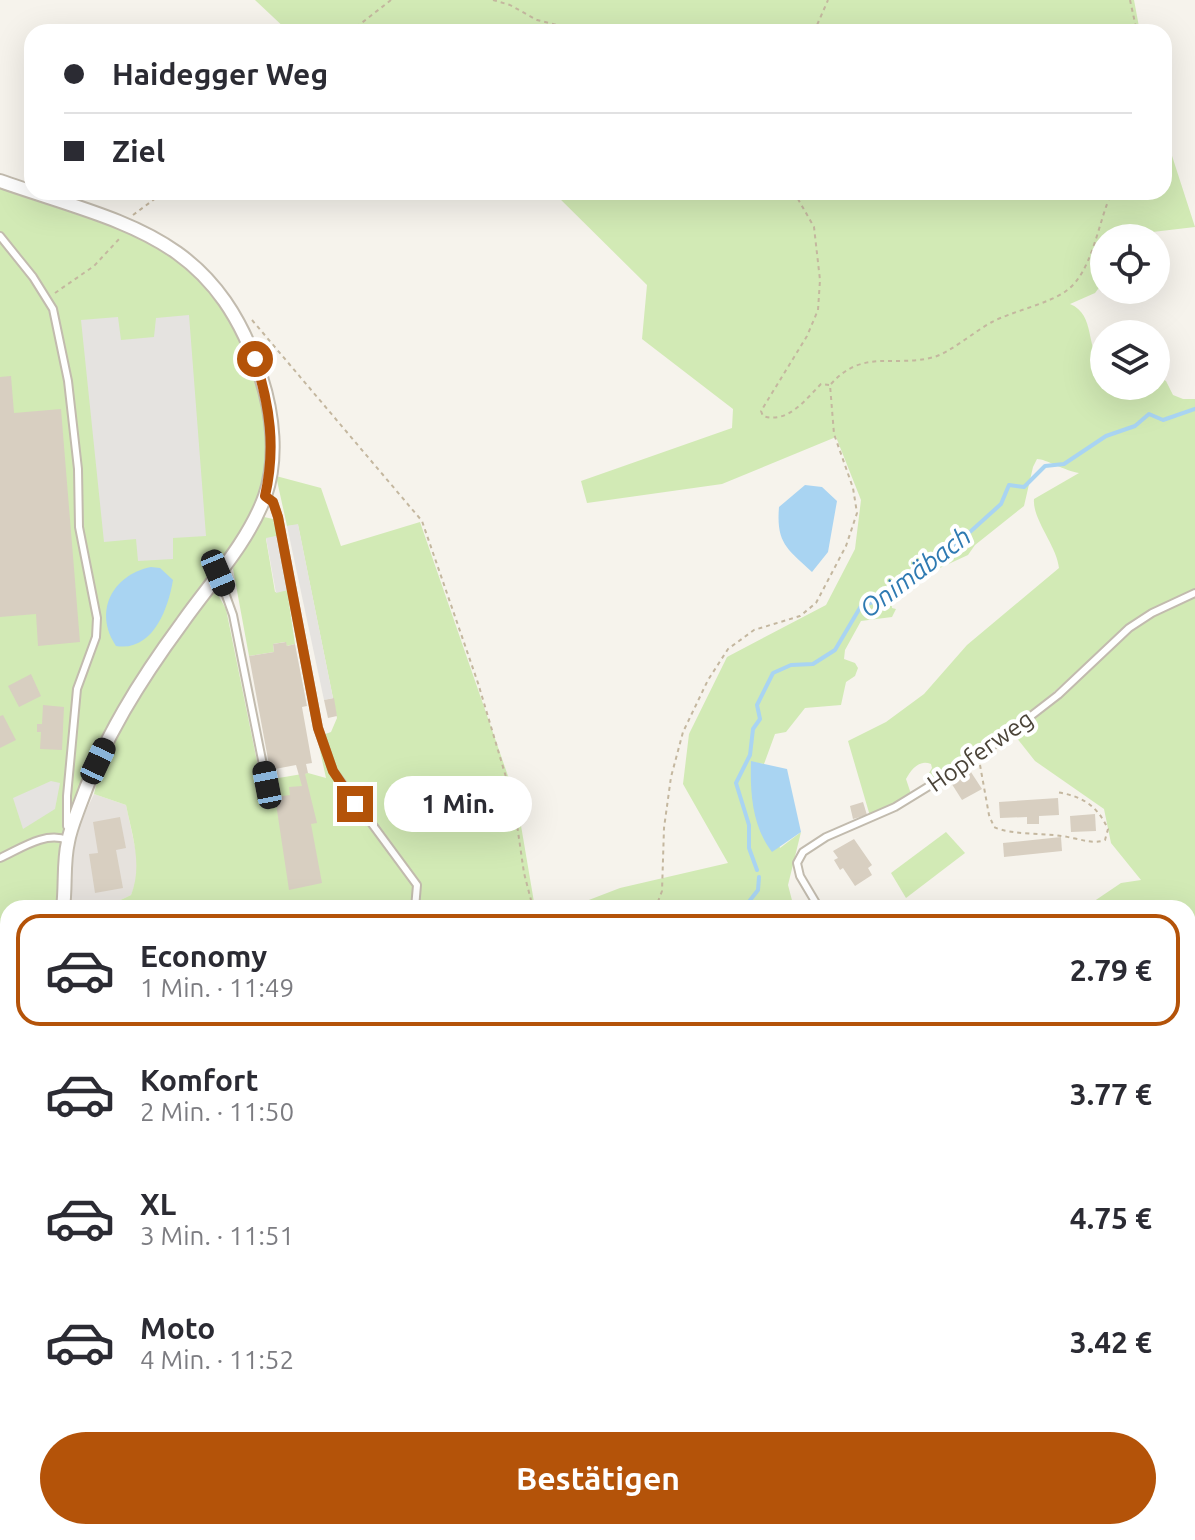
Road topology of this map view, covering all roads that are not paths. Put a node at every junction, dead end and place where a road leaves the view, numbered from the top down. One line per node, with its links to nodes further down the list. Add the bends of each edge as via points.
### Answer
1 (0, 181): 2 (street)
2 (24, 189)
3 (60, 200): 5 (street, via 133,223 189,259 237,319 269,411 272,457)
4 (0, 236): 9 (lane, via 53,309 68,381 79,527 97,618 96,637 77,689)
5 (265, 496): 6 (street); 12 (lane, via 278,517 318,728 333,771 417,885)
6 (218, 573): 8 (lane, via 233,615); 9 (street, via 125,706 88,782)
7 (1195, 593): 13 (lane, Hopferweg, via 1129,628 1058,695 979,756 895,807 803,852 797,863 800,876)
8 (267, 785)
9 (68, 841): 10 (lane, via 45,838); 11 (street)
10 (0, 858)
11 (64, 900)
12 (416, 900)
13 (814, 900)

